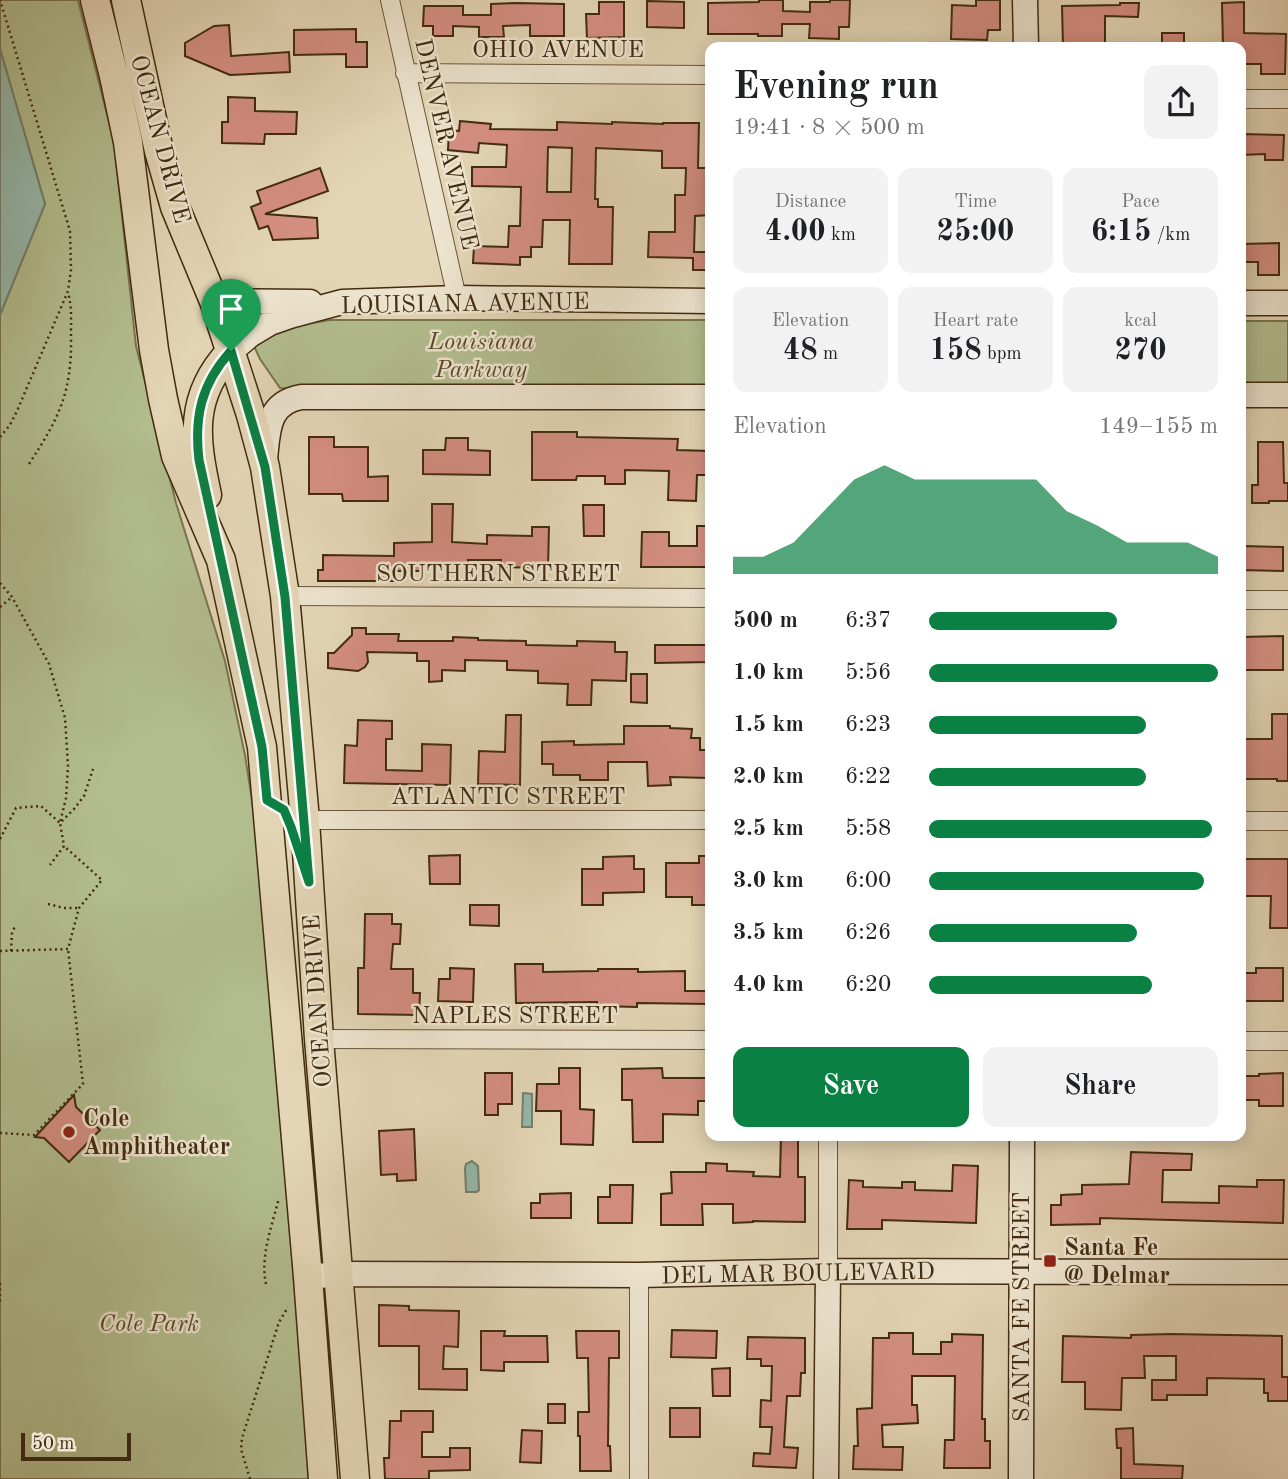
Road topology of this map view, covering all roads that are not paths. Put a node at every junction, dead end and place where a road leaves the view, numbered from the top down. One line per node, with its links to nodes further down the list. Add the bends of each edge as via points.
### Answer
1 (95, 0): 23 (main road, OCEAN DRIVE, via 128,142 163,399 176,456)
2 (126, 0): 12 (main road, OCEAN DRIVE, via 175,207)
3 (390, 0): 6 (street, DENVER AVENUE)
4 (1026, 0): 5 (main road)
5 (1026, 42)
6 (405, 73): 7 (street, OHIO AVENUE); 10 (street, DENVER AVENUE)
7 (705, 75)
8 (1246, 99): 9 (street)
9 (1288, 99)
10 (457, 298): 11 (main road, LOUISIANA AVENUE); 13 (main road, LOUISIANA AVENUE)
11 (705, 300)
12 (214, 301): 13 (main road); 16 (main road, OCEAN DRIVE)
13 (342, 302): 16 (main road, LOUISIANA AVENUE, via 270,323)
14 (1246, 303): 15 (main road)
15 (1288, 303)
16 (231, 351): 20 (main road, OCEAN DRIVE); 21 (main road, via 208,386)
17 (1246, 395): 18 (main road)
18 (1288, 395)
19 (705, 397): 22 (main road, via 301,397 276,410)
20 (251, 415): 21 (main road, via 243,406 222,399 205,408); 22 (main road, OCEAN DRIVE)
21 (197, 419): 23 (main road, via 199,460)
22 (265, 467): 24 (main road, OCEAN DRIVE)
23 (221, 560): 28 (main road, OCEAN DRIVE, via 262,747)
24 (285, 597): 25 (street, SOUTHERN STREET); 29 (main road, OCEAN DRIVE)
25 (705, 598)
26 (1246, 600): 27 (street)
27 (1288, 600)
28 (267, 800): 33 (main road, via 284,810); 45 (main road, OCEAN DRIVE)
29 (305, 820): 30 (street, ATLANTIC STREET); 33 (main road, OCEAN DRIVE)
30 (705, 820)
31 (1246, 821): 32 (street)
32 (1288, 821)
33 (309, 882): 34 (main road, OCEAN DRIVE)
34 (320, 1039): 35 (street, NAPLES STREET); 43 (main road, OCEAN DRIVE)
35 (705, 1040)
36 (1246, 1041): 37 (street)
37 (1288, 1041)
38 (828, 1141): 40 (street)
39 (1022, 1141): 42 (main road, SANTA FE STREET)
40 (828, 1271): 42 (main road, DEL MAR BOULEVARD); 44 (main road, DEL MAR BOULEVARD); 49 (main road)
41 (1288, 1272): 42 (main road, DEL MAR BOULEVARD)
42 (1022, 1273): 50 (main road, SANTA FE STREET)
43 (338, 1274): 44 (main road, DEL MAR BOULEVARD); 45 (main road, DEL MAR BOULEVARD); 47 (main road, OCEAN DRIVE)
44 (639, 1275): 48 (street)
45 (308, 1277): 46 (main road, OCEAN DRIVE)
46 (323, 1479)
47 (355, 1479)
48 (639, 1479)
49 (826, 1479)
50 (1021, 1479)

